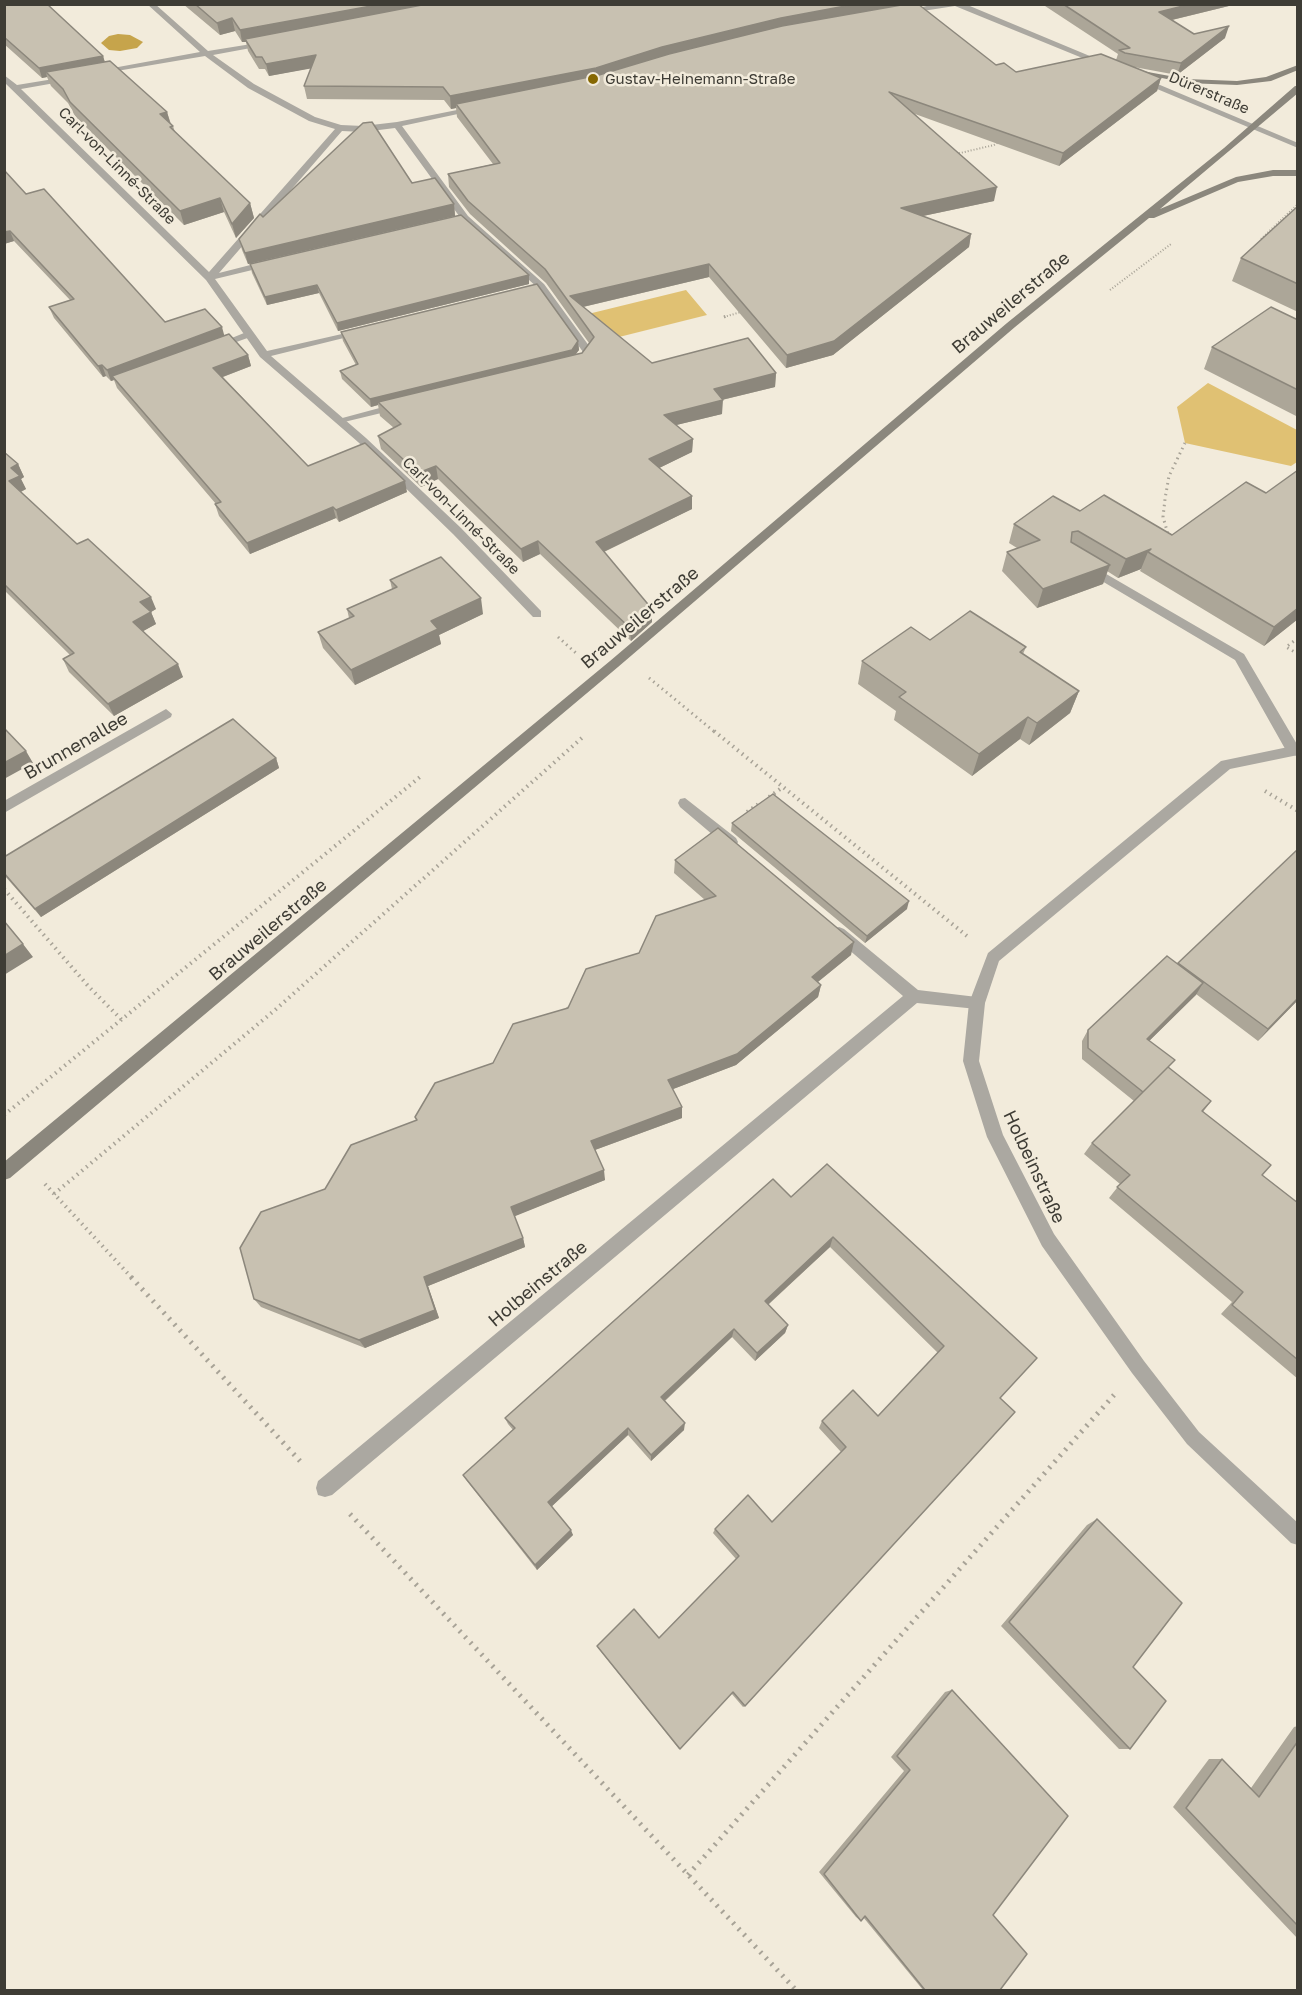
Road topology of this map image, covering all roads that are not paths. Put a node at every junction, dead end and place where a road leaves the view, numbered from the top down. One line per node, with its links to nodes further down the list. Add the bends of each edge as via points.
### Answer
1 (150, 4): 5 (street)
2 (956, 4): 3 (street); 7 (street)
3 (896, 13)
4 (274, 41): 5 (street)
5 (205, 53): 9 (street); 17 (street, via 251,86 312,119)
6 (1298, 67): 8 (main road, via 1268,79 1237,83 1186,81)
7 (1116, 68)
8 (1127, 71): 16 (street, Dürerstraße)
9 (94, 74)
10 (4, 76): 12 (street, Carl-von-Linné-Straße)
11 (83, 76): 12 (street)
12 (16, 88): 24 (street, Carl-von-Linné-Straße)
13 (1298, 88): 16 (main road, Brauweilerstraße)
14 (487, 107): 15 (street)
15 (397, 125): 17 (street); 20 (street)
16 (1253, 126): 18 (street, Dürerstraße); 22 (main road, Brauweilerstraße)
17 (340, 128): 24 (street)
18 (1298, 146)
19 (1298, 173): 22 (main road, via 1273,172 1236,180)
20 (465, 218): 21 (street); 25 (street)
21 (453, 220)
22 (1135, 223): 44 (main road, Brauweilerstraße)
23 (278, 261): 24 (street)
24 (208, 278): 28 (street, Carl-von-Linné-Straße)
25 (541, 286): 26 (street); 31 (street, via 587,350)
26 (529, 289)
27 (368, 329): 30 (street)
28 (249, 334): 29 (street); 30 (street, Carl-von-Linné-Straße)
29 (204, 350)
30 (264, 355): 33 (street, Carl-von-Linné-Straße)
31 (578, 362)
32 (408, 404): 33 (street)
33 (340, 420): 35 (street, Carl-von-Linné-Straße, via 457,531)
34 (1080, 562): 37 (street, via 1240,657)
35 (537, 614)
36 (166, 714): 39 (street, Brunnenallee)
37 (1295, 751): 43 (street, Holbeinstraße, via 1226,765 993,957)
38 (685, 803): 40 (street)
39 (4, 808)
40 (746, 854)
41 (825, 921): 42 (street)
42 (914, 996): 43 (street); 45 (street, Holbeinstraße)
43 (977, 1003): 46 (street, Holbeinstraße, via 971,1061 995,1137 1048,1240 1193,1438)
44 (4, 1173)
45 (325, 1488)
46 (1298, 1536)

